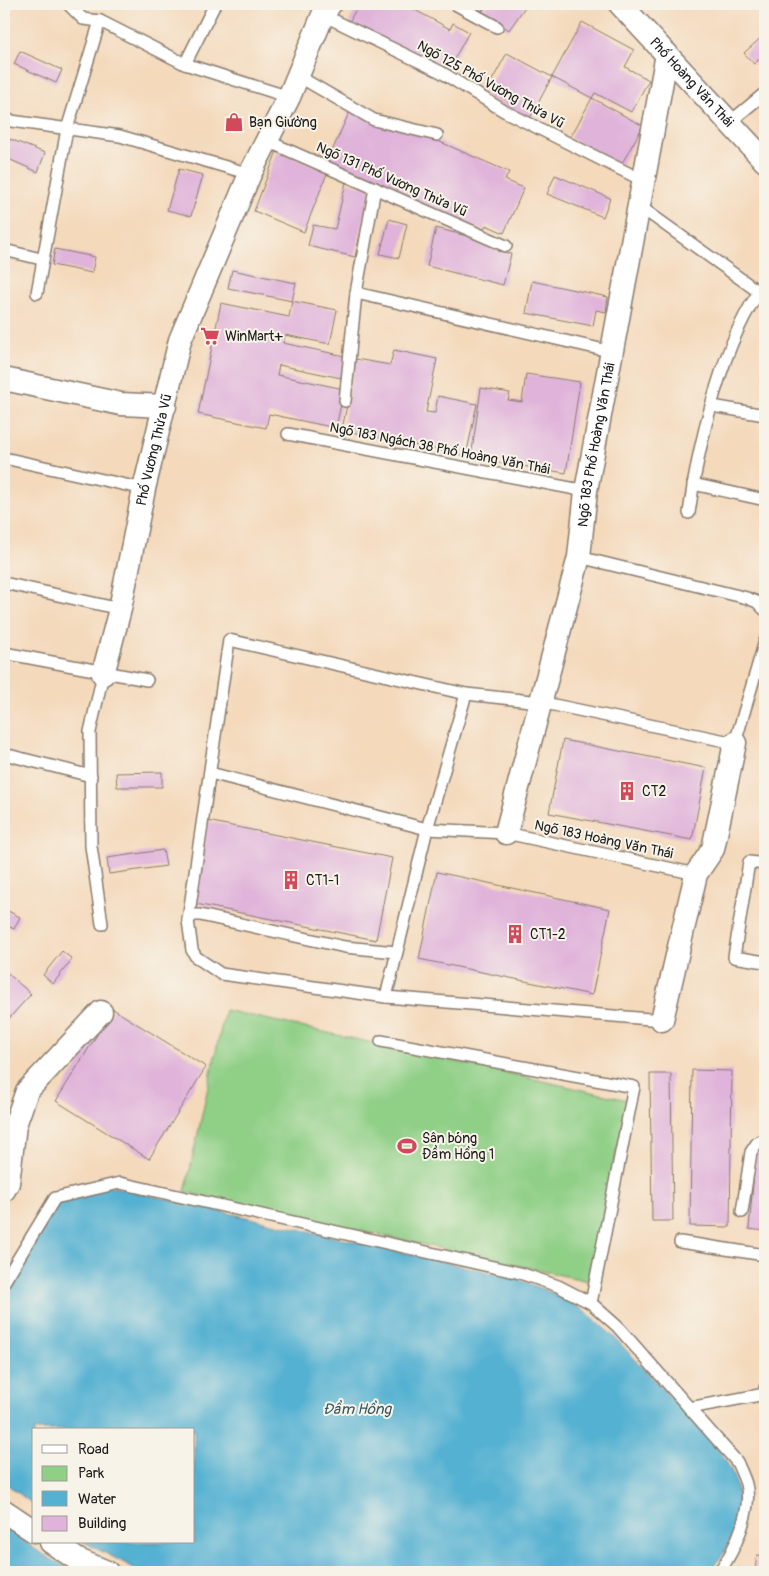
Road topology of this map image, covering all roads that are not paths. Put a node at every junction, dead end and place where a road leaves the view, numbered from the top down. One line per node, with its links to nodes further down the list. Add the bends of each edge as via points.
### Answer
1 (68, 4): 6 (lane, via 83,19)
2 (215, 4): 9 (lane)
3 (455, 4): 7 (lane)
4 (627, 6): 8 (street, Phố Hoàng Văn Thái)
5 (327, 9): 10 (street, Phố Vương Thừa Vũ); 20 (lane, Ngõ 125 Phố Vương Thừa Vũ, via 504,111)
6 (100, 21): 9 (lane); 15 (lane)
7 (498, 26)
8 (667, 54): 14 (street, Phố Hoàng Văn Thái); 20 (street, Ngõ 183 Phố Hoàng Văn Thái)
9 (185, 64): 12 (lane)
10 (298, 76): 12 (street, Phố Vương Thừa Vũ); 16 (lane, via 374,120)
11 (765, 93): 14 (lane)
12 (289, 97): 17 (street, Phố Vương Thừa Vũ)
13 (4, 120): 15 (lane)
14 (730, 122): 18 (street, Phố Hoàng Văn Thái)
15 (67, 129): 19 (lane, via 120,136); 25 (lane)
16 (437, 135)
17 (265, 140): 19 (street, Phố Vương Thừa Vũ); 21 (lane, Ngõ 131 Phố Vương Thừa Vũ)
18 (765, 161)
19 (250, 174): 32 (street, Phố Vương Thừa Vũ, via 180,340)
20 (644, 181): 22 (street, Ngõ 183 Phố Hoàng Văn Thái)
21 (375, 188): 23 (lane, Ngõ 131 Phố Vương Thừa Vũ); 28 (lane)
22 (639, 206): 26 (lane); 29 (street, Ngõ 183 Phố Hoàng Văn Thái)
23 (506, 246)
24 (4, 250): 25 (lane)
25 (41, 260): 27 (lane)
26 (762, 288): 33 (lane, via 736,331)
27 (37, 292)
28 (356, 293): 29 (lane); 31 (lane)
29 (613, 352): 39 (street, Ngõ 183 Phố Hoàng Văn Thái)
30 (4, 379): 32 (street, via 121,404)
31 (345, 401)
32 (165, 406): 38 (street, Phố Vương Thừa Vũ)
33 (712, 406): 34 (lane); 37 (lane)
34 (765, 415)
35 (288, 434): 39 (lane, Ngõ 183 Ngách 38 Phố Hoàng Văn Thái)
36 (4, 458): 38 (lane)
37 (692, 484): 40 (lane); 41 (lane)
38 (144, 489): 44 (street, Phố Vương Thừa Vũ)
39 (586, 491): 42 (street, Ngõ 183 Phố Hoàng Văn Thái)
40 (765, 500)
41 (689, 513)
42 (579, 557): 45 (lane, via 746,598); 51 (street, Ngõ 183 Phố Hoàng Văn Thái)
43 (4, 583): 44 (lane)
44 (120, 609): 48 (street, Phố Vương Thừa Vũ)
45 (765, 610)
46 (765, 641): 52 (lane)
47 (4, 653): 48 (lane)
48 (103, 674): 49 (lane); 55 (lane, Phố Vương Thừa Vũ, via 90,732)
49 (147, 680)
50 (466, 694): 51 (lane); 54 (lane, via 229,640); 56 (lane)
51 (540, 702): 52 (lane); 57 (street, Ngõ 183 Phố Hoàng Văn Thái)
52 (735, 743): 59 (street, via 713,850)
53 (4, 754): 55 (lane)
54 (210, 773): 56 (lane, Ngõ 183 Hoàng Văn Thái); 60 (lane)
55 (91, 776): 61 (lane, Phố Vương Thừa Vũ, via 91,846)
56 (427, 829): 57 (lane, Ngõ 183 Hoàng Văn Thái); 62 (lane)
57 (506, 833): 59 (lane, Ngõ 183 Hoàng Văn Thái)
58 (765, 864): 63 (lane, via 749,862 734,957)
59 (696, 874): 66 (street)
60 (188, 920): 62 (lane, via 193,915 200,915 346,947); 64 (lane, via 196,957 221,974)
61 (102, 924)
62 (396, 952): 64 (lane)
63 (765, 962)
64 (386, 997): 66 (lane)
65 (102, 1012): 69 (street, via 27,1091 15,1125 8,1183)
66 (662, 1020)
67 (381, 1041): 74 (lane, via 634,1087)
68 (765, 1139): 70 (lane, via 757,1143 751,1152)
69 (4, 1190)
70 (742, 1212)
71 (680, 1242): 72 (lane)
72 (765, 1255)
73 (4, 1282): 74 (lane, via 55,1198 120,1183 520,1273 558,1286)
74 (591, 1303): 76 (lane, via 618,1328)
75 (765, 1388): 76 (lane, via 765,1394)
76 (689, 1408): 81 (lane, via 737,1462 746,1486 745,1510 737,1541)
77 (4, 1511): 78 (street)
78 (32, 1530)
79 (54, 1544): 80 (street, via 78,1560)
80 (107, 1572)
81 (718, 1572)

